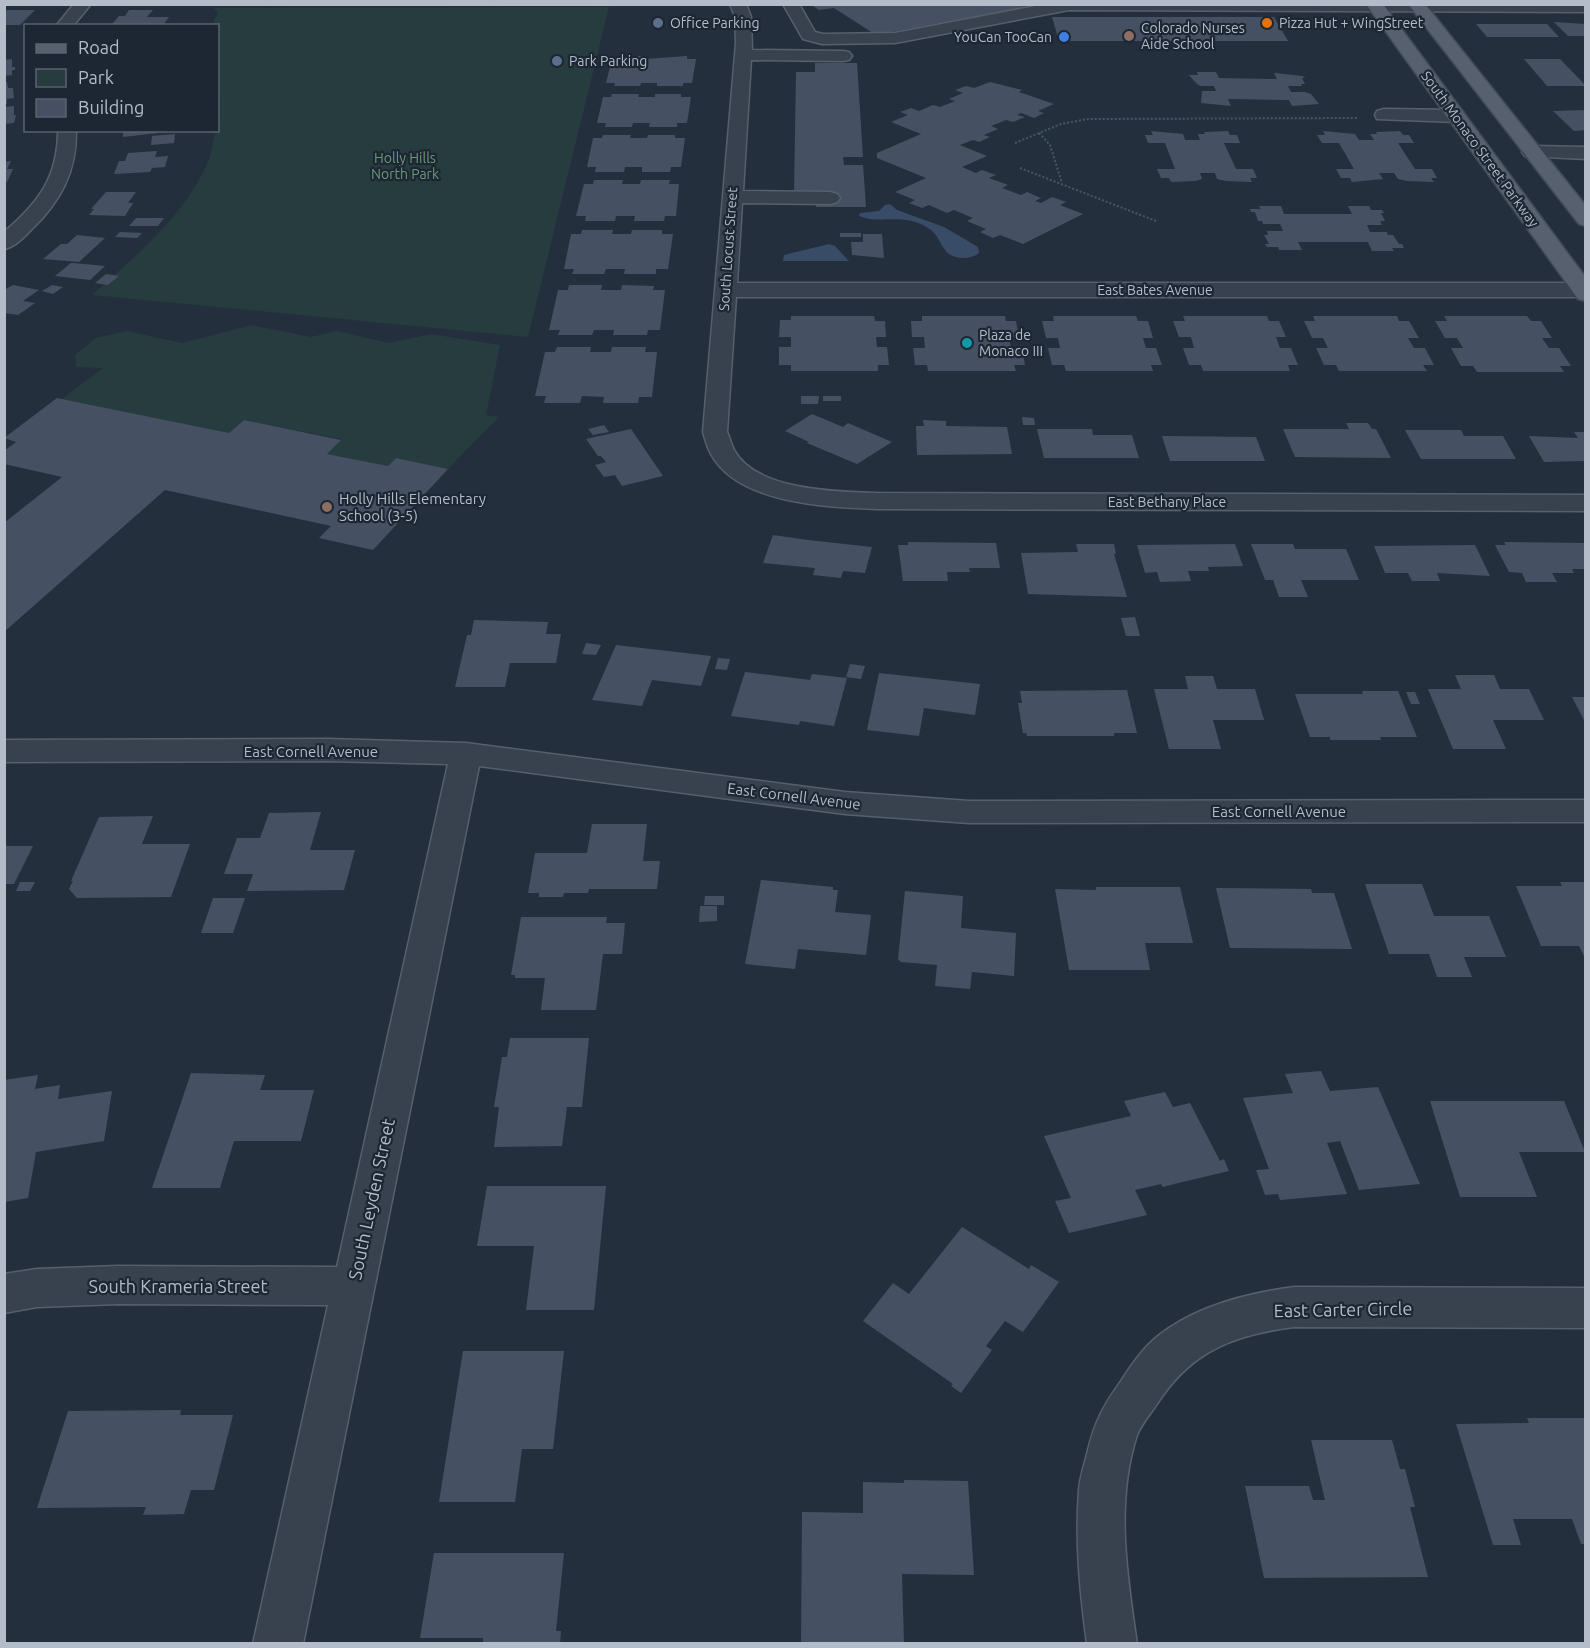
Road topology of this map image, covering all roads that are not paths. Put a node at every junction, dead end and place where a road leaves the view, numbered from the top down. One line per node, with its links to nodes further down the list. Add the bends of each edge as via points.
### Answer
1 (83, 4): 10 (street)
2 (738, 4): 13 (street, South Locust Street, via 744,22)
3 (791, 4): 9 (street, via 809,35 822,39 894,38)
4 (1068, 5): 5 (street); 9 (street)
5 (1243, 5): 6 (street)
6 (1374, 5): 7 (street); 16 (main road, South Monaco Street Parkway)
7 (1417, 6): 8 (street); 18 (main road)
8 (1586, 7)
9 (1030, 13): 11 (street)
10 (66, 24)
11 (1036, 32)
12 (861, 57): 13 (street)
13 (742, 63): 14 (street); 20 (street, South Locust Street)
14 (821, 67)
15 (1384, 115): 16 (street)
16 (1456, 116): 25 (main road, South Monaco Street Parkway)
17 (67, 132): 23 (street, via 69,151 57,186 23,227)
18 (1532, 152): 19 (street); 22 (main road)
19 (1586, 153)
20 (732, 200): 21 (street); 24 (street, South Locust Street)
21 (823, 201)
22 (1586, 220)
23 (4, 243)
24 (725, 290): 25 (street, East Bates Avenue); 26 (street, South Locust Street, via 716,443 723,456)
25 (1584, 291)
26 (752, 478): 27 (street, East Bethany Place, via 805,496 878,501)
27 (1586, 502)
28 (4, 751): 29 (street, East Cornell Avenue, via 328,750)
29 (466, 754): 30 (street, East Cornell Avenue, via 845,803 969,812); 31 (street, South Leyden Street)
30 (1586, 811)
31 (352, 1286): 32 (street, South Krameria Street, via 118,1285 37,1288); 34 (street, South Leyden Street)
32 (4, 1294)
33 (1586, 1308): 35 (street, East Carter Circle, via 1294,1307 1257,1311 1207,1330 1173,1350 1153,1371 1117,1425 1102,1487 1101,1565)
34 (278, 1644)
35 (1112, 1644)

